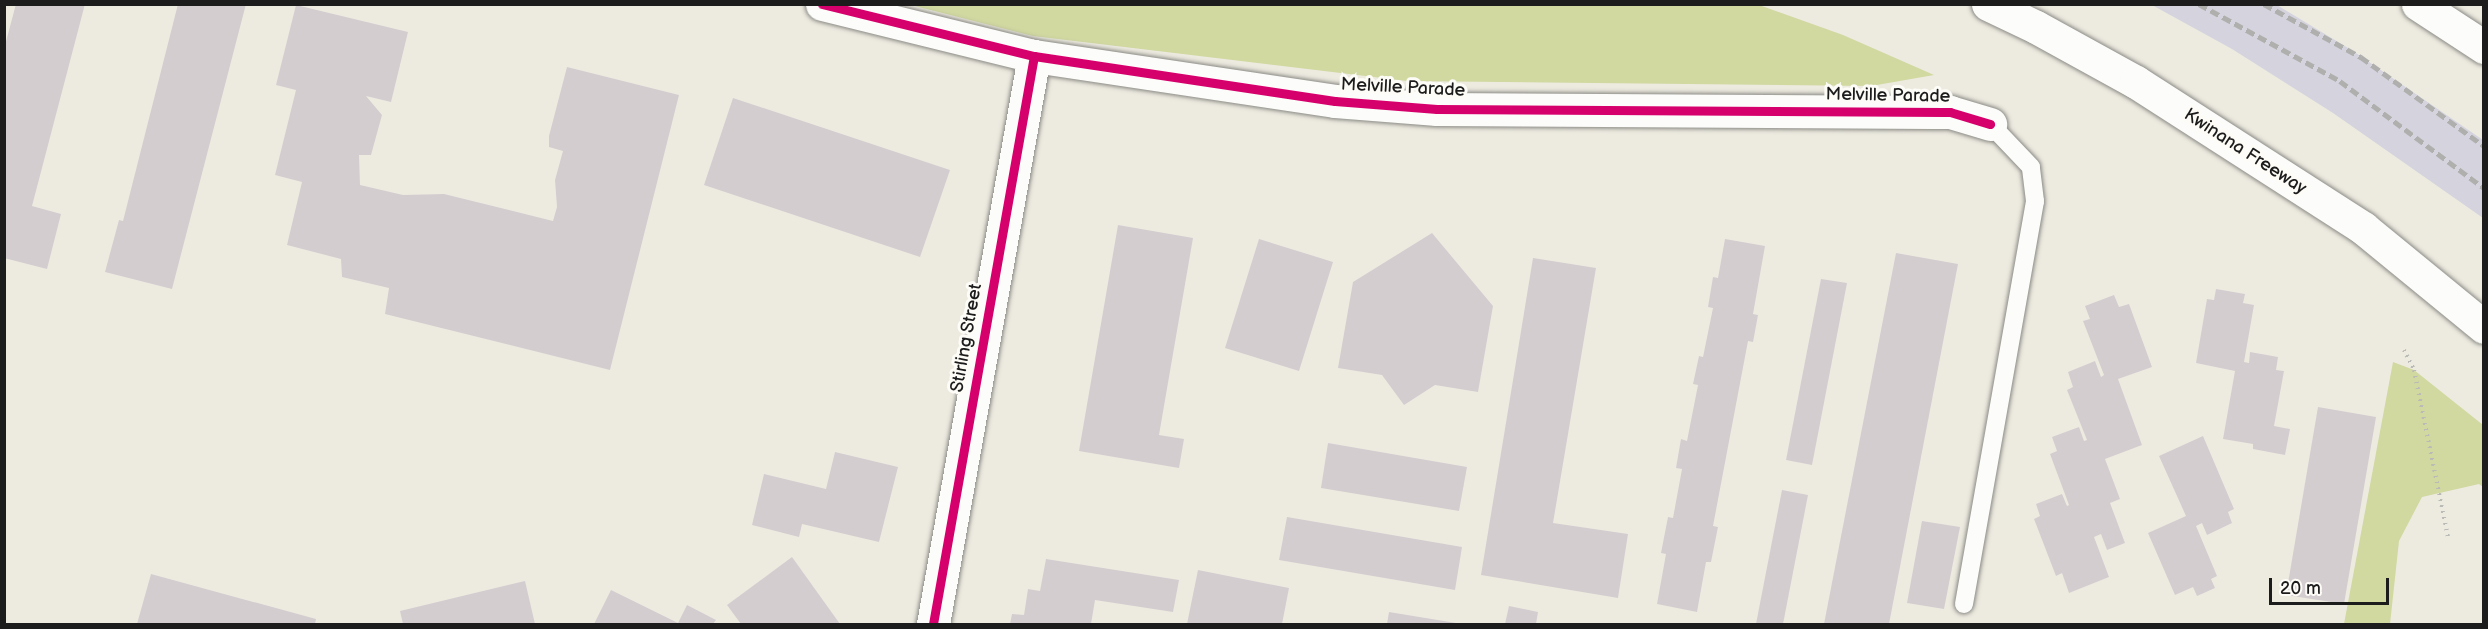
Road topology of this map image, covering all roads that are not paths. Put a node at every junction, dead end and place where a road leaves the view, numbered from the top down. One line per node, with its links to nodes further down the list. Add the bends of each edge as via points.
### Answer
1 (822, 4): 5 (main road, Melville Parade)
2 (1988, 4): 7 (main road, Kwinana Freeway, via 2136,82)
3 (2418, 4): 4 (main road)
4 (2484, 47)
5 (1034, 56): 6 (main road, Melville Parade, via 1346,102 1437,109 1950,112); 11 (main road, Stirling Street)
6 (1990, 124): 10 (lane, via 2031,167 2035,201)
7 (2363, 228): 8 (main road); 9 (main road, Kwinana Freeway)
8 (2484, 298)
9 (2484, 327)
10 (1964, 604)
11 (933, 624)

